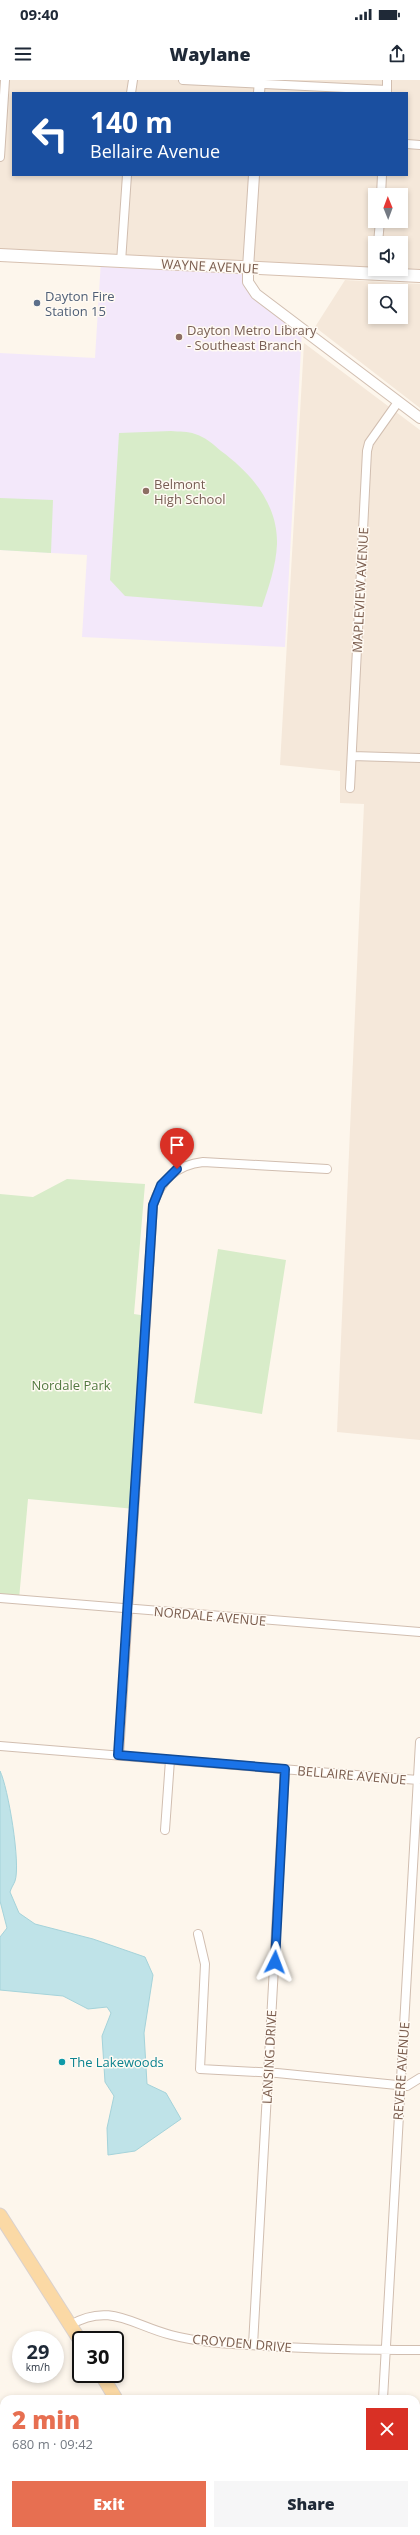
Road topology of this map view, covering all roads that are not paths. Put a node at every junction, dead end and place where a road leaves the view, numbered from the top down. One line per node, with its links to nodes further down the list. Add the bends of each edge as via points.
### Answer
1 (5, 80): 10 (street)
2 (132, 80): 7 (street)
3 (183, 80): 5 (street)
4 (387, 80): 6 (street)
5 (259, 86): 6 (street)
6 (387, 91)
7 (132, 92)
8 (408, 144): 9 (street)
9 (420, 145)
10 (0, 157)
11 (127, 176): 16 (street)
12 (254, 176): 17 (street)
13 (382, 176): 14 (street)
14 (381, 188)
15 (0, 255): 16 (main road, WAYNE AVENUE)
16 (121, 262): 17 (main road, WAYNE AVENUE)
17 (248, 268): 18 (main road, WAYNE AVENUE); 21 (street, via 248,282 256,294)
18 (368, 271)
19 (408, 275): 20 (main road, WAYNE AVENUE)
20 (420, 276)
21 (398, 402): 22 (street); 23 (street, MAPLEVIEW AVENUE, via 369,443 367,451)
22 (420, 418)
23 (352, 756): 24 (street); 25 (street, MAPLEVIEW AVENUE)
24 (420, 758)
25 (350, 788)
26 (327, 1169): 28 (street, via 189,1163 168,1177 156,1195 153,1205)
27 (0, 1598): 28 (street, NORDALE AVENUE)
28 (128, 1608): 29 (street, NORDALE AVENUE); 32 (street)
29 (420, 1632)
30 (420, 1742): 35 (street, REVERE AVENUE)
31 (0, 1746): 32 (street, BELLAIRE AVENUE)
32 (118, 1755): 33 (street, BELLAIRE AVENUE)
33 (170, 1760): 34 (street, BELLAIRE AVENUE); 36 (street)
34 (285, 1769): 35 (street, BELLAIRE AVENUE); 39 (street, LANSING DRIVE)
35 (418, 1780): 37 (street, REVERE AVENUE)
36 (165, 1830)
37 (418, 1830): 41 (street, REVERE AVENUE)
38 (198, 1934): 39 (street, via 205,1964 200,2069)
39 (269, 2072): 41 (street); 45 (street, LANSING DRIVE)
40 (420, 2078): 41 (street, via 407,2086)
41 (400, 2085): 46 (street, REVERE AVENUE)
42 (0, 2215): 43 (main road)
43 (70, 2326): 44 (main road); 45 (street, CROYDEN DRIVE, via 85,2317 106,2314 171,2335)
44 (73, 2331)
45 (253, 2345): 46 (street, CROYDEN DRIVE)
46 (386, 2350): 47 (street, CROYDEN DRIVE); 50 (street, REVERE AVENUE)
47 (420, 2350)
48 (106, 2383): 49 (main road)
49 (114, 2395)
50 (383, 2395)

